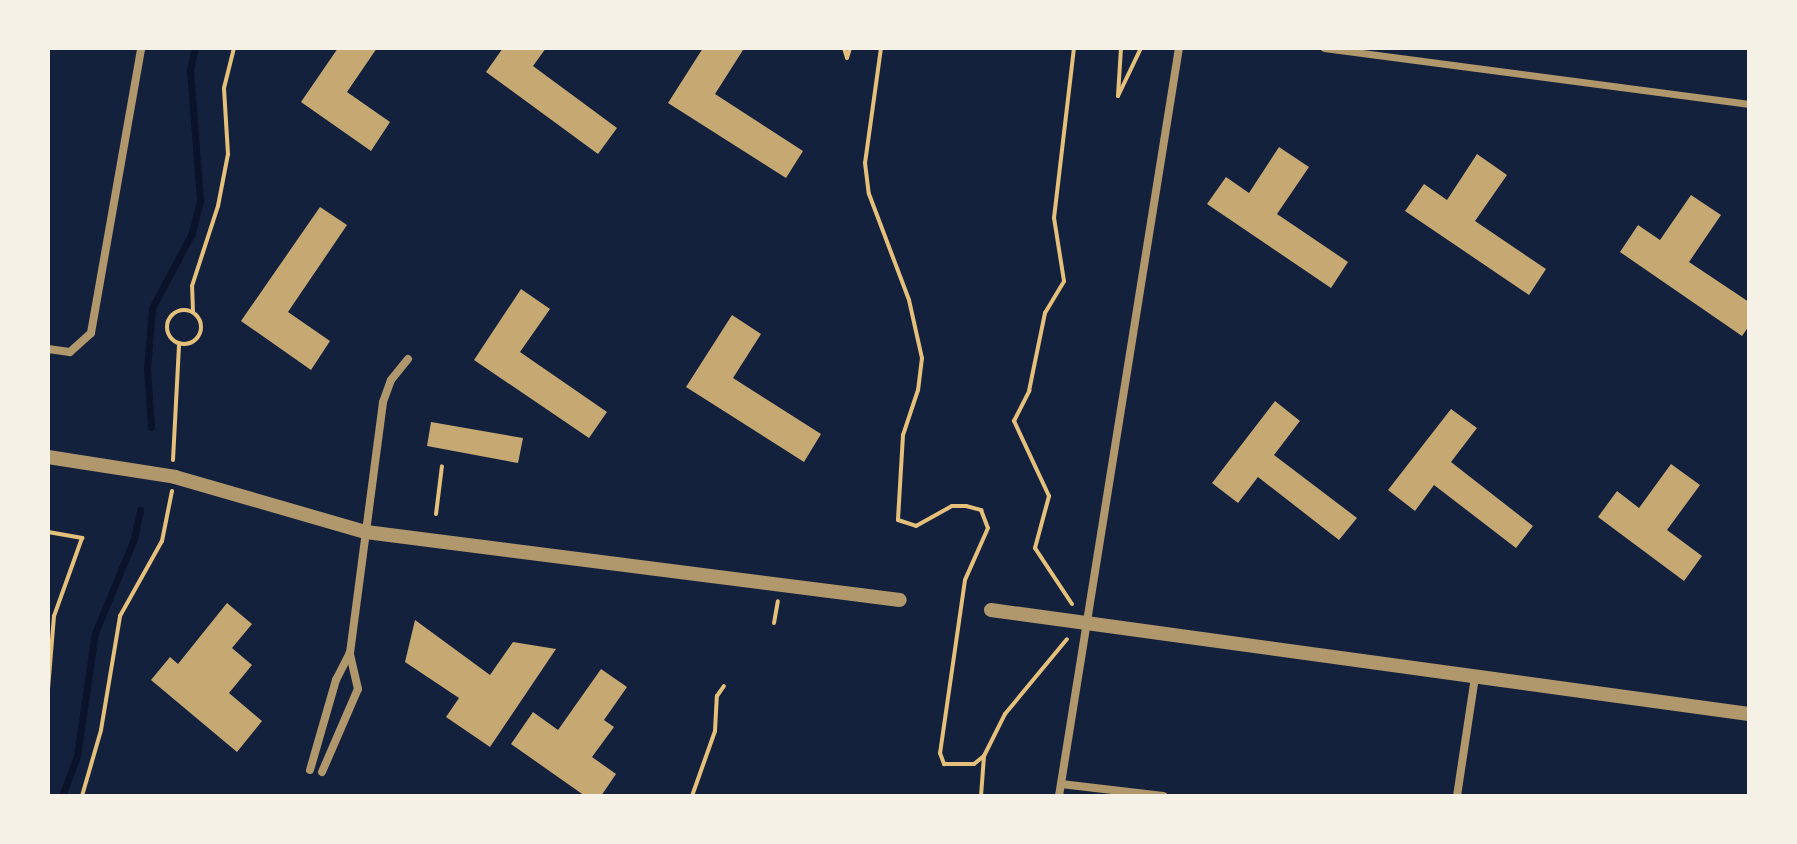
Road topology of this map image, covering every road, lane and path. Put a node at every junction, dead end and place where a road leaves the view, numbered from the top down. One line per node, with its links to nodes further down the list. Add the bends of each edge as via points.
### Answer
1 (141, 48): 12 (street, via 91,333 70,352)
2 (234, 48): 10 (path, via 224,88 228,154 218,206 192,286)
3 (881, 48): 34 (path, via 867,129 867,179 882,238 909,300 922,358 903,435 898,520 916,526 952,506 981,510 986,520 985,543 965,580 940,753 944,764 957,767)
4 (1074, 48): 21 (path, via 1054,218 1064,281 1045,313 1029,391 1014,421 1049,496)
5 (1121, 48): 6 (path, via 1118,96)
6 (1141, 48)
7 (1179, 48): 26 (street)
8 (1324, 48): 9 (street)
9 (1749, 104)
10 (193, 312): 11 (path, via 202,326 200,334); 11 (path, via 180,309 169,318 167,333)
11 (179, 344): 14 (path)
12 (48, 349)
13 (408, 359): 20 (street, via 391,380 383,402)
14 (176, 443)
15 (48, 457): 17 (street)
16 (442, 466): 18 (path)
17 (175, 477): 20 (street); 38 (path, via 162,541 120,616 101,730)
18 (436, 514)
19 (48, 532): 25 (path, via 82,538)
20 (366, 532): 22 (street); 28 (street)
21 (1035, 548)
22 (780, 587): 23 (street); 27 (path)
23 (900, 600)
24 (991, 610): 26 (street)
25 (51, 615): 32 (path)
26 (1084, 621): 29 (street); 37 (street)
27 (774, 623)
28 (350, 653): 35 (street, via 336,680); 36 (street, via 358,689)
29 (1475, 677): 33 (street); 44 (street)
30 (1030, 683): 34 (path, via 1005,714)
31 (724, 686): 39 (path)
32 (48, 689)
33 (1749, 714)
34 (984, 756): 40 (path)
35 (310, 770)
36 (322, 772)
37 (1061, 784): 41 (street); 42 (street)
38 (82, 796)
39 (692, 796)
40 (981, 796)
41 (1059, 796)
42 (1155, 796): 43 (street)
43 (1163, 796)
44 (1457, 796)

